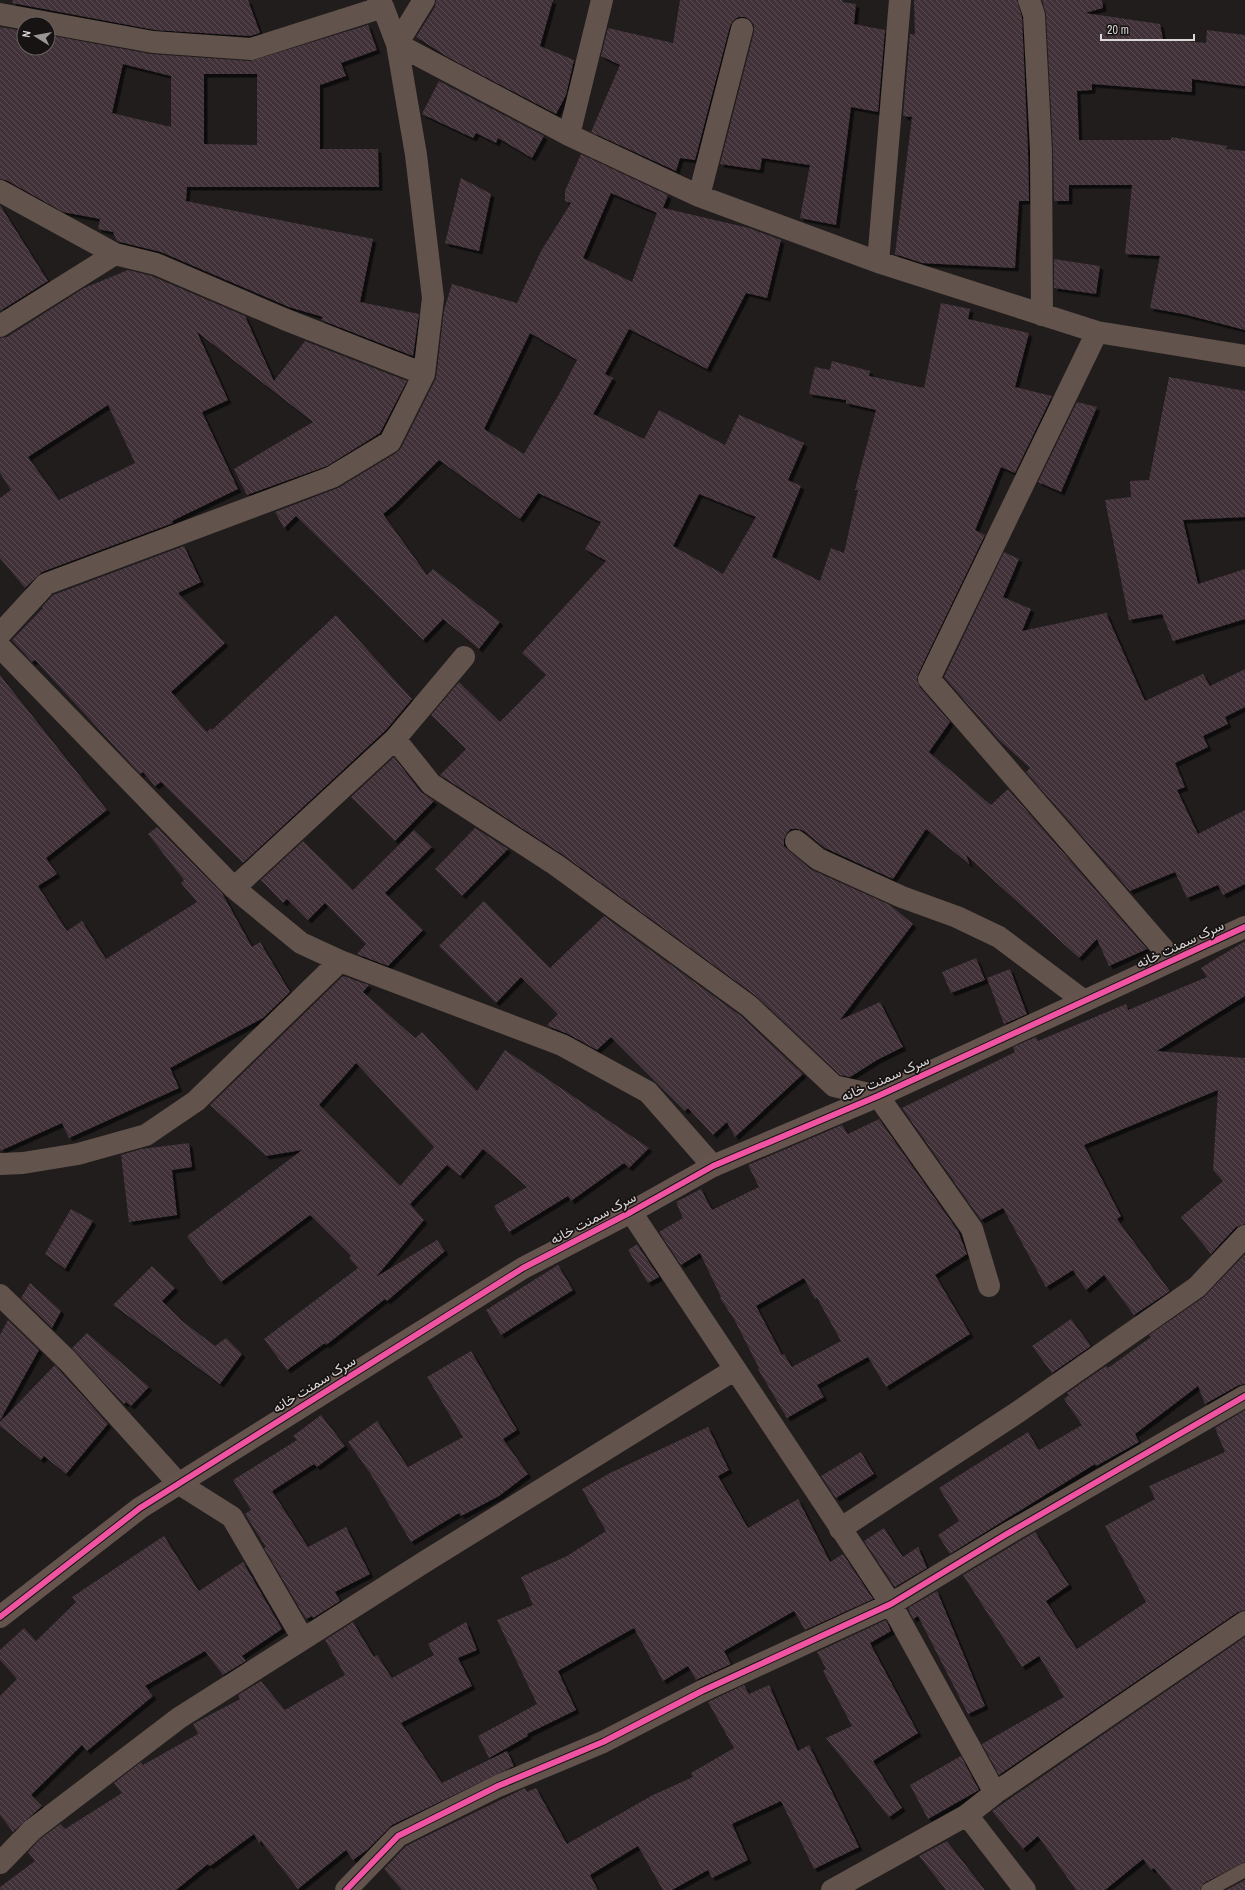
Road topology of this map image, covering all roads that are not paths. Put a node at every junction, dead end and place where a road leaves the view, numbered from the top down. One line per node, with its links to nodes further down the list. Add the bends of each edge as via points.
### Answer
1 (424, 0): 8 (street)
2 (602, 0): 9 (street)
3 (900, 0): 13 (street)
4 (1029, 0): 14 (street, via 1034,15 1041,151)
5 (381, 4): 6 (street, via 251,49 153,42); 8 (street)
6 (0, 14)
7 (742, 29): 11 (street)
8 (397, 44): 9 (street); 18 (street, via 416,155 433,298)
9 (569, 135): 11 (street)
10 (0, 191): 12 (street)
11 (698, 196): 13 (street)
12 (115, 254): 15 (street); 18 (street, via 156,264 284,319)
13 (878, 262): 14 (street)
14 (1042, 315): 16 (street)
15 (0, 326)
16 (1097, 332): 17 (street); 26 (street, via 929,679)
17 (1245, 356)
18 (424, 374): 19 (street, via 390,442 332,477 46,584)
19 (0, 634)
20 (0, 647): 24 (street)
21 (464, 657): 22 (street)
22 (395, 739): 24 (street); 29 (street, via 432,784 556,865 749,1006 834,1086)
23 (796, 841): 28 (street, via 818,859 999,937)
24 (234, 888): 27 (street, via 301,943)
25 (1245, 927): 26 (street, سرک سمنت خانه)
26 (1174, 960): 28 (street, سرک سمنت خانه)
27 (340, 961): 30 (street, via 196,1101 146,1134 78,1154); 31 (street, via 562,1045 588,1059 648,1092)
28 (1084, 1001): 29 (street, سرک سمنت خانه)
29 (878, 1096): 31 (street, سرک سمنت خانه); 34 (street, via 972,1229)
30 (0, 1164)
31 (713, 1166): 32 (street, سرک سمنت خانه)
32 (631, 1212): 36 (street); 38 (street, سرک سمنت خانه, via 523,1268)
33 (1245, 1236): 39 (street, via 1197,1287 1018,1412)
34 (989, 1286)
35 (0, 1295): 38 (street, via 68,1361)
36 (734, 1370): 39 (street); 43 (street)
37 (1245, 1396): 40 (street)
38 (178, 1483): 41 (street, سرک سمنت خانه); 43 (street, via 232,1517)
39 (840, 1529): 40 (street)
40 (891, 1604): 44 (street); 48 (street, via 702,1691 603,1742 498,1786 398,1836)
41 (2, 1610)
42 (1245, 1622): 44 (street)
43 (303, 1639): 46 (street, via 179,1718 32,1830)
44 (995, 1793): 45 (street)
45 (967, 1815): 49 (street); 50 (street)
46 (0, 1863)
47 (1245, 1870): 51 (lane)
48 (346, 1890)
49 (832, 1890)
50 (1025, 1890)
51 (1208, 1890)

